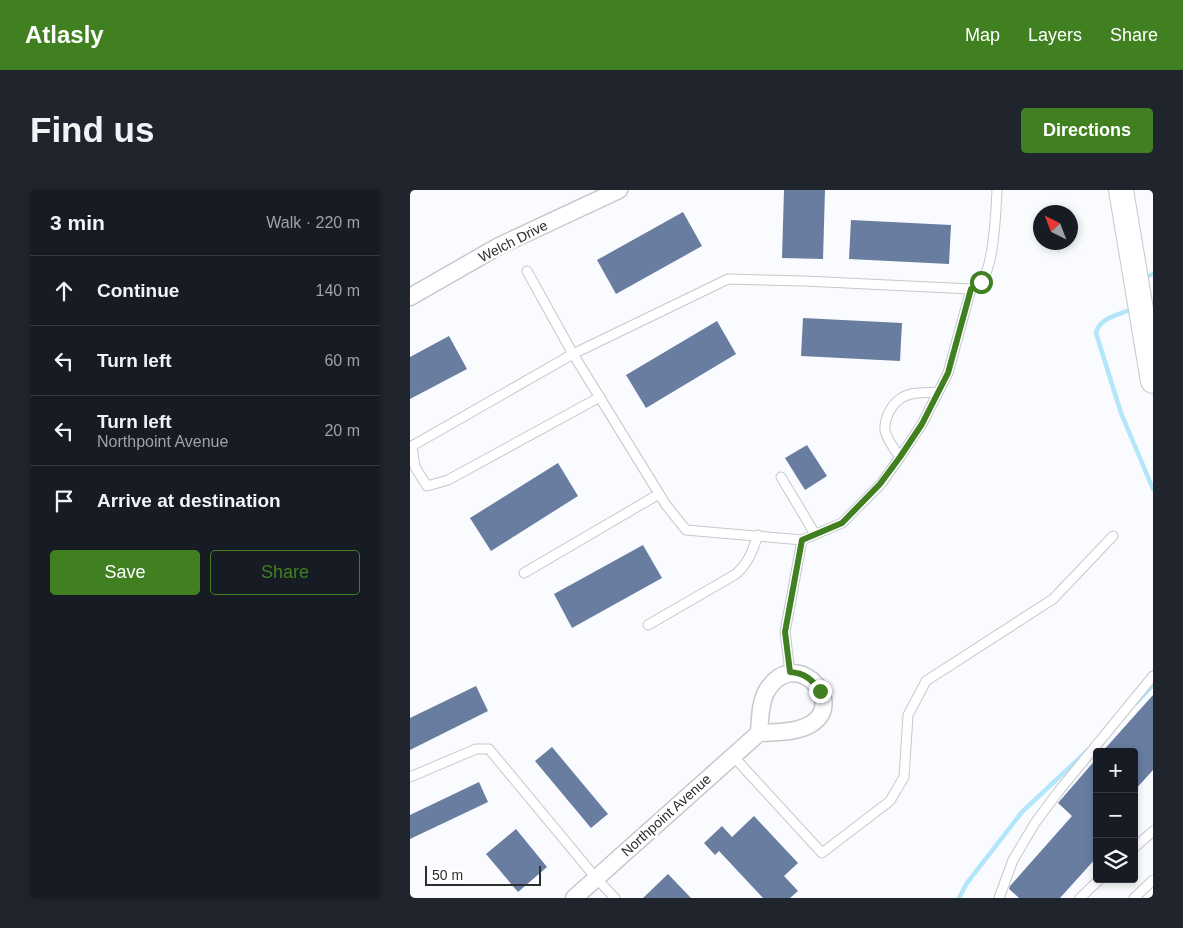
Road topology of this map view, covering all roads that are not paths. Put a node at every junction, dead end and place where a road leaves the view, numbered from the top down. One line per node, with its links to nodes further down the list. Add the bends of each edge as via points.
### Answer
1 (619, 190): 6 (street, Welch Drive, via 499,246)
2 (997, 190): 5 (lane, via 996,229 987,271 981,282)
3 (1122, 190): 8 (main road)
4 (527, 271): 7 (lane)
5 (971, 289): 7 (lane, via 728,279); 9 (lane, via 948,373)
6 (410, 297)
7 (573, 354): 10 (lane); 10 (lane, via 412,446 416,467 427,486 448,480)
8 (1153, 381)
9 (938, 392): 11 (lane); 11 (lane, via 900,398 889,410 885,430)
10 (600, 396): 13 (lane)
11 (900, 457): 14 (lane, via 880,484 842,523)
12 (781, 477): 14 (lane)
13 (659, 494): 15 (lane, via 686,530); 18 (lane)
14 (815, 534): 17 (lane)
15 (758, 535): 17 (lane); 19 (lane, via 745,566 736,574)
16 (1113, 536): 23 (lane, via 1053,599 926,681 908,715 904,777 890,801 822,853)
17 (802, 540): 20 (lane, via 785,632)
18 (524, 573)
19 (648, 625)
20 (790, 672): 22 (street, via 766,692); 22 (street, via 800,673 815,683 824,699 821,714 806,727)
21 (1153, 676): 32 (lane, via 1035,823 1014,860)
22 (758, 733): 23 (street, Northpoint Avenue)
23 (732, 756): 27 (street, Northpoint Avenue)
24 (410, 777): 27 (lane, via 476,749 489,750)
25 (1153, 831): 26 (lane)
26 (1138, 844)
27 (596, 878): 30 (street, Northpoint Avenue); 31 (lane)
28 (1153, 880): 34 (lane)
29 (1096, 883): 33 (lane)
30 (574, 898)
31 (615, 898)
32 (999, 898)
33 (1080, 898)
34 (1134, 898)

